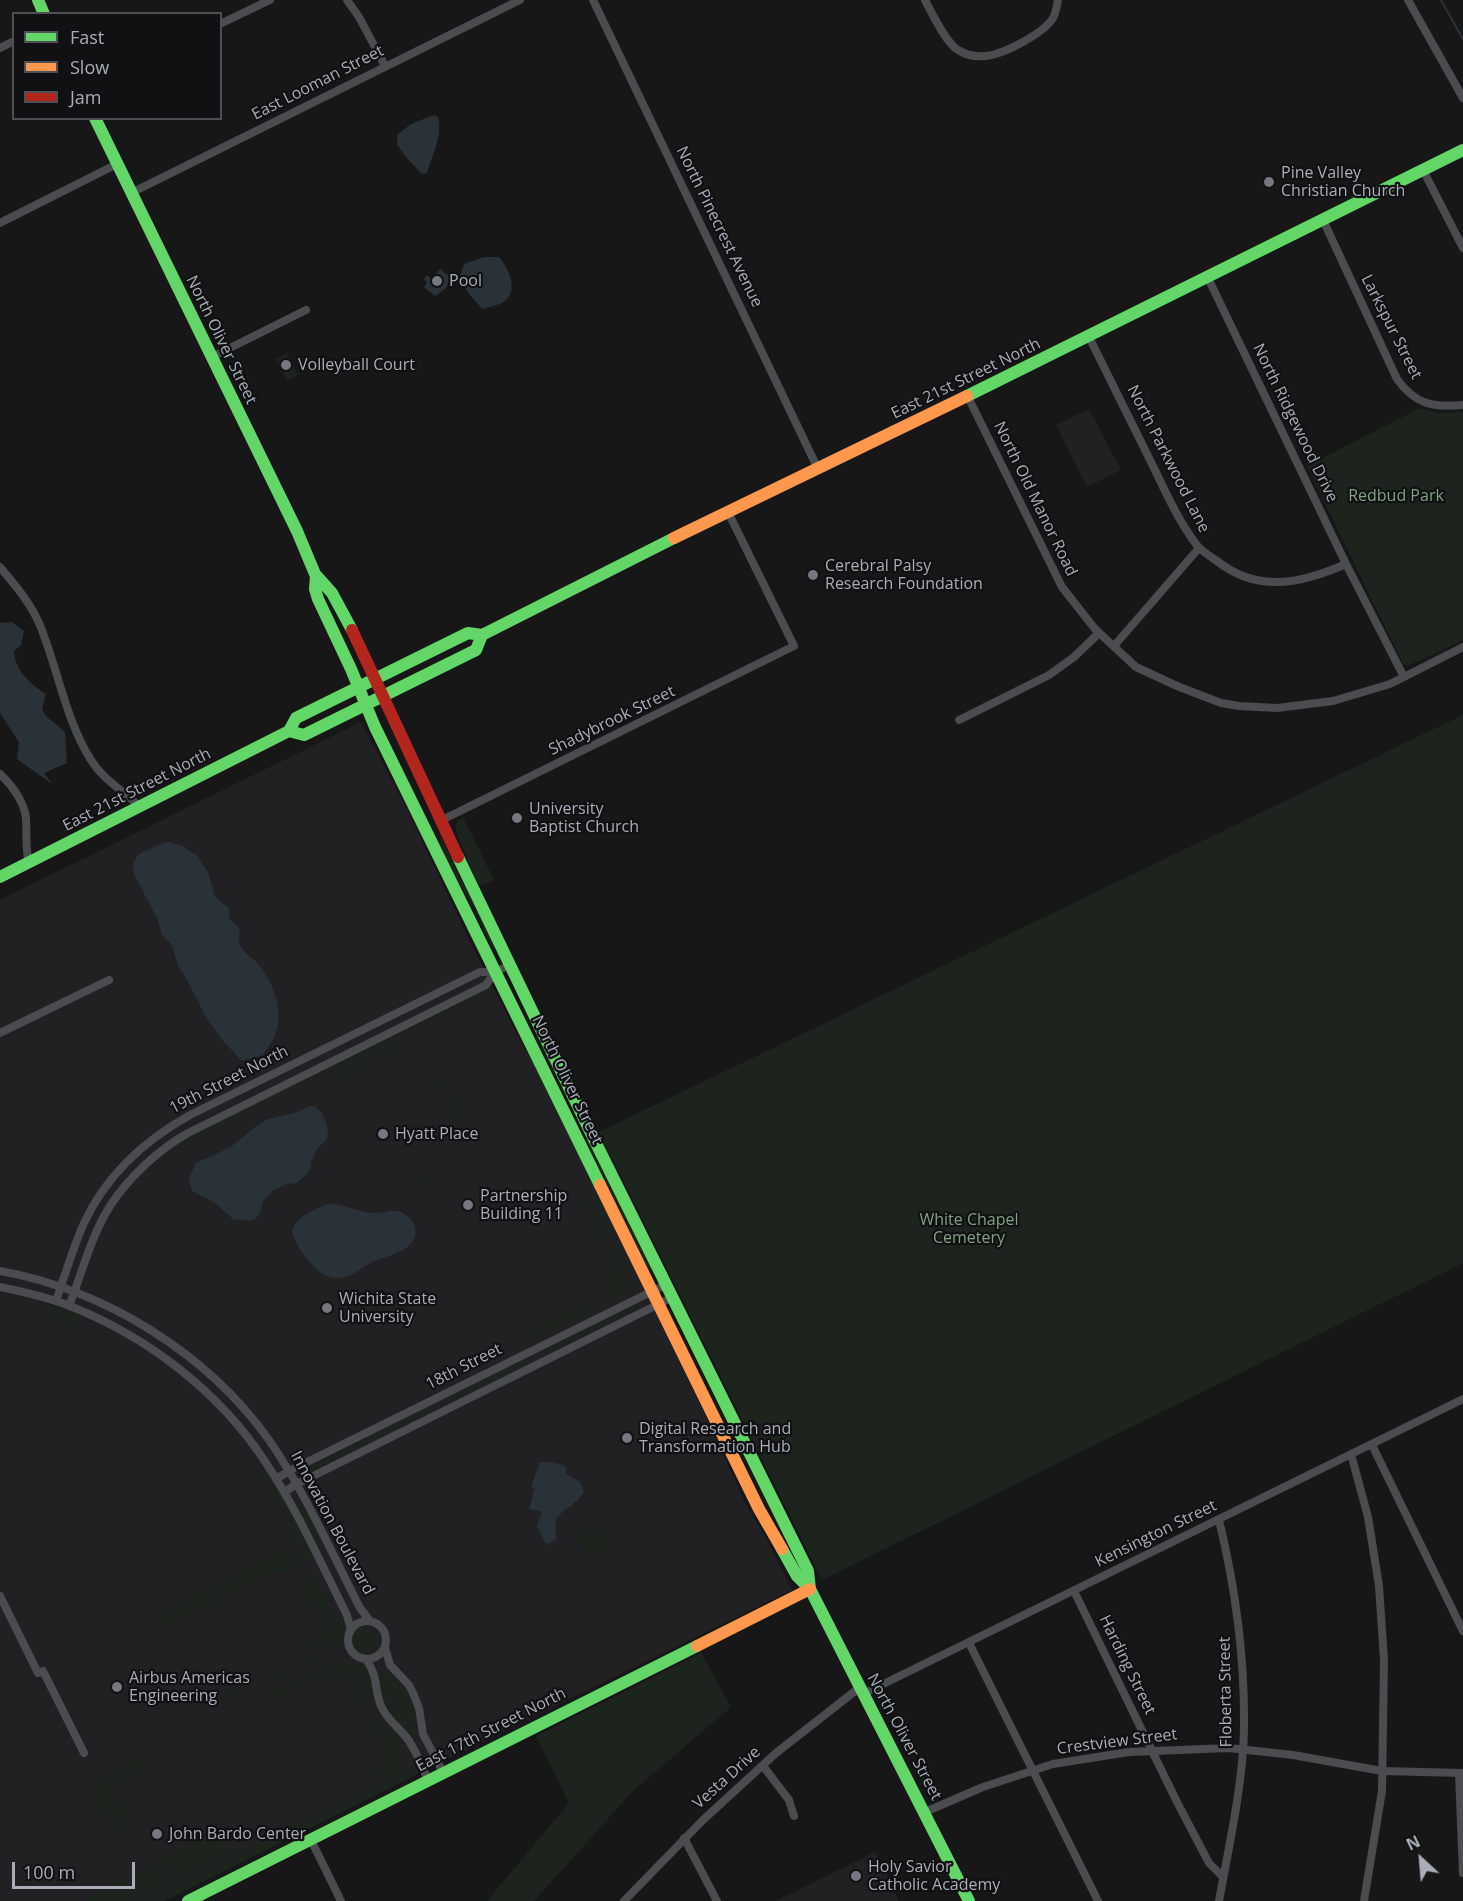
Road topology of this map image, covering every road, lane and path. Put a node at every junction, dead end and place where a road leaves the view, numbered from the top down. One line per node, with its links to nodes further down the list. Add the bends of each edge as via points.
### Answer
1 (270, 0): 8 (street)
2 (347, 0): 9 (street)
3 (520, 0): 9 (street, East Looman Street)
4 (592, 0): 25 (street, North Pinecrest Avenue)
5 (925, 0): 6 (street, via 956,50 986,56 1042,30 1054,17)
6 (1058, 0)
7 (1408, 0): 10 (street)
8 (222, 23)
9 (385, 66): 15 (street, East Looman Street)
10 (1463, 98)
11 (96, 120): 13 (main road, North Oliver Street)
12 (1463, 150): 14 (main road, East 21st Street North)
13 (117, 164): 15 (main road, North Oliver Street); 17 (street)
14 (1423, 170): 16 (main road, East 21st Street North); 18 (street)
15 (131, 193): 22 (main road, North Oliver Street)
16 (1323, 220): 19 (main road, East 21st Street North); 24 (street, Larkspur Street, via 1405,390 1415,399 1432,405)
17 (0, 223)
18 (1463, 248)
19 (1208, 278): 21 (main road, East 21st Street North); 28 (street, North Ridgewood Drive)
20 (306, 310): 22 (street)
21 (1089, 337): 23 (main road, East 21st Street North); 27 (street, North Parkwood Lane, via 1175,510)
22 (210, 358): 30 (main road, North Oliver Street)
23 (968, 397): 25 (main road, East 21st Street North); 31 (street, North Old Manor Road, via 1062,588)
24 (1463, 405)
25 (818, 469): 26 (main road, East 21st Street North)
26 (728, 512): 32 (main road, East 21st Street North); 44 (street, Shadybrook Street, via 794,646)
27 (1199, 548): 28 (street, North Parkwood Lane, via 1235,572 1256,580 1292,582 1317,577); 33 (street)
28 (1346, 564): 35 (street, North Ridgewood Drive)
29 (0, 567): 43 (street, via 38,621 60,688 90,759)
30 (316, 576): 36 (main road, North Oliver Street, via 332,592); 37 (main road, North Oliver Street, via 318,599)
31 (1099, 633): 33 (street, North Old Manor Road); 40 (street, via 1049,675)
32 (482, 635): 36 (main road, East 21st Street North, via 468,633); 38 (main road, East 21st Street North, via 476,650)
33 (1114, 645): 35 (street, North Old Manor Road, via 1136,667 1221,703 1239,706 1277,708 1333,702)
34 (1463, 647): 35 (street, North Old Manor Road)
35 (1404, 677)
36 (375, 678): 37 (main road, East 21st Street North); 38 (main road, North Oliver Street)
37 (358, 687): 39 (main road, North Oliver Street); 41 (main road, East 21st Street North, via 296,718)
38 (383, 696): 39 (main road, East 21st Street North); 44 (main road, North Oliver Street)
39 (366, 705): 41 (main road, East 21st Street North, via 304,735); 48 (main road, North Oliver Street)
40 (959, 720)
41 (289, 731): 43 (main road, East 21st Street North)
42 (0, 774): 45 (street, via 18,795 26,816 25,851)
43 (140, 807): 45 (main road, East 21st Street North)
44 (442, 820): 47 (main road, North Oliver Street)
45 (29, 863): 46 (main road, East 21st Street North)
46 (0, 877)
47 (510, 965): 48 (street, 19th Street North); 52 (main road, North Oliver Street)
48 (495, 972): 54 (street, 19th Street North, via 480,972 190,1115 156,1136 123,1166 90,1211); 55 (main road, North Oliver Street); 56 (street, 19th Street North, via 486,985 169,1145 136,1175 111,1206)
49 (109, 980): 50 (street)
50 (0, 1033)
51 (0, 1271): 54 (street, Innovation Boulevard)
52 (667, 1284): 55 (street, 18th Street); 57 (main road, North Oliver Street)
53 (0, 1287): 58 (street, Innovation Boulevard)
54 (61, 1287): 56 (street, Innovation Boulevard); 58 (street, 19th Street North)
55 (652, 1291): 59 (main road, North Oliver Street); 64 (street, 18th Street)
56 (75, 1292): 60 (street, 19th Street North); 64 (street, Innovation Boulevard, via 142,1324 199,1366 258,1426)
57 (673, 1297): 59 (street, 18th Street); 69 (main road, North Oliver Street, via 808,1571)
58 (56, 1301): 60 (street, Innovation Boulevard)
59 (659, 1304): 66 (street, 18th Street); 69 (main road, North Oliver Street, via 759,1509 797,1576)
60 (69, 1306): 65 (street, Innovation Boulevard, via 123,1332 181,1371 234,1422)
61 (1463, 1399): 62 (street, Kensington Street)
62 (1372, 1445): 63 (street, Kensington Street); 74 (street)
63 (1352, 1454): 68 (street, Kensington Street); 84 (street, via 1368,1517 1379,1586 1384,1660)
64 (289, 1471): 65 (street, 18th Street); 66 (street, Innovation Boulevard)
65 (276, 1479): 67 (street, Innovation Boulevard)
66 (297, 1484): 67 (street, 18th Street); 72 (street, Innovation Boulevard)
67 (284, 1492): 73 (street, Innovation Boulevard)
68 (1219, 1520): 70 (street, Kensington Street); 79 (street, Floberta Street, via 1240,1625)
69 (810, 1589): 78 (main road, North Oliver Street); 85 (main road, East 17th Street North)
70 (1074, 1591): 75 (street, Kensington Street); 80 (street, Harding Street)
71 (0, 1596): 81 (street)
72 (370, 1621): 73 (street, Innovation Boulevard); 76 (street, Innovation Boulevard, via 384,1631)
73 (351, 1630): 77 (street, Innovation Boulevard, via 349,1648)
74 (1463, 1631)
75 (969, 1643): 78 (street, Kensington Street); 83 (street)
76 (385, 1648): 77 (street, via 379,1655); 85 (street, Innovation Boulevard, via 393,1670 414,1694 423,1734)
77 (366, 1659): 87 (street, Innovation Boulevard, via 376,1678 382,1709 409,1741)
78 (861, 1691): 82 (street, Vesta Drive); 88 (main road, North Oliver Street)
79 (1242, 1750): 80 (street, Crestview Street); 84 (street, Crestview Street); 93 (street, Floberta Street)
80 (1152, 1751): 83 (street, Crestview Street, via 1053,1764); 93 (street, Harding Street, via 1209,1863)
81 (84, 1753)
82 (763, 1766): 89 (street, via 789,1800); 90 (street, Vesta Drive)
83 (1032, 1771): 88 (street, Crestview Street); 99 (street)
84 (1382, 1771): 86 (street, Crestview Street); 101 (street)
85 (443, 1772): 87 (main road, East 17th Street North)
86 (1461, 1773): 92 (street)
87 (428, 1780): 91 (main road, East 17th Street North)
88 (925, 1812): 98 (main road, North Oliver Street)
89 (794, 1816)
90 (684, 1838): 96 (street, Vesta Drive); 97 (street)
91 (311, 1840): 94 (main road, East 17th Street North); 95 (street)
92 (1463, 1873)
93 (1223, 1877): 100 (street, Floberta Street)
94 (188, 1901)
95 (341, 1901)
96 (624, 1901)
97 (717, 1901)
98 (969, 1901)
99 (1098, 1901)
100 (1219, 1901)
101 (1364, 1901)

